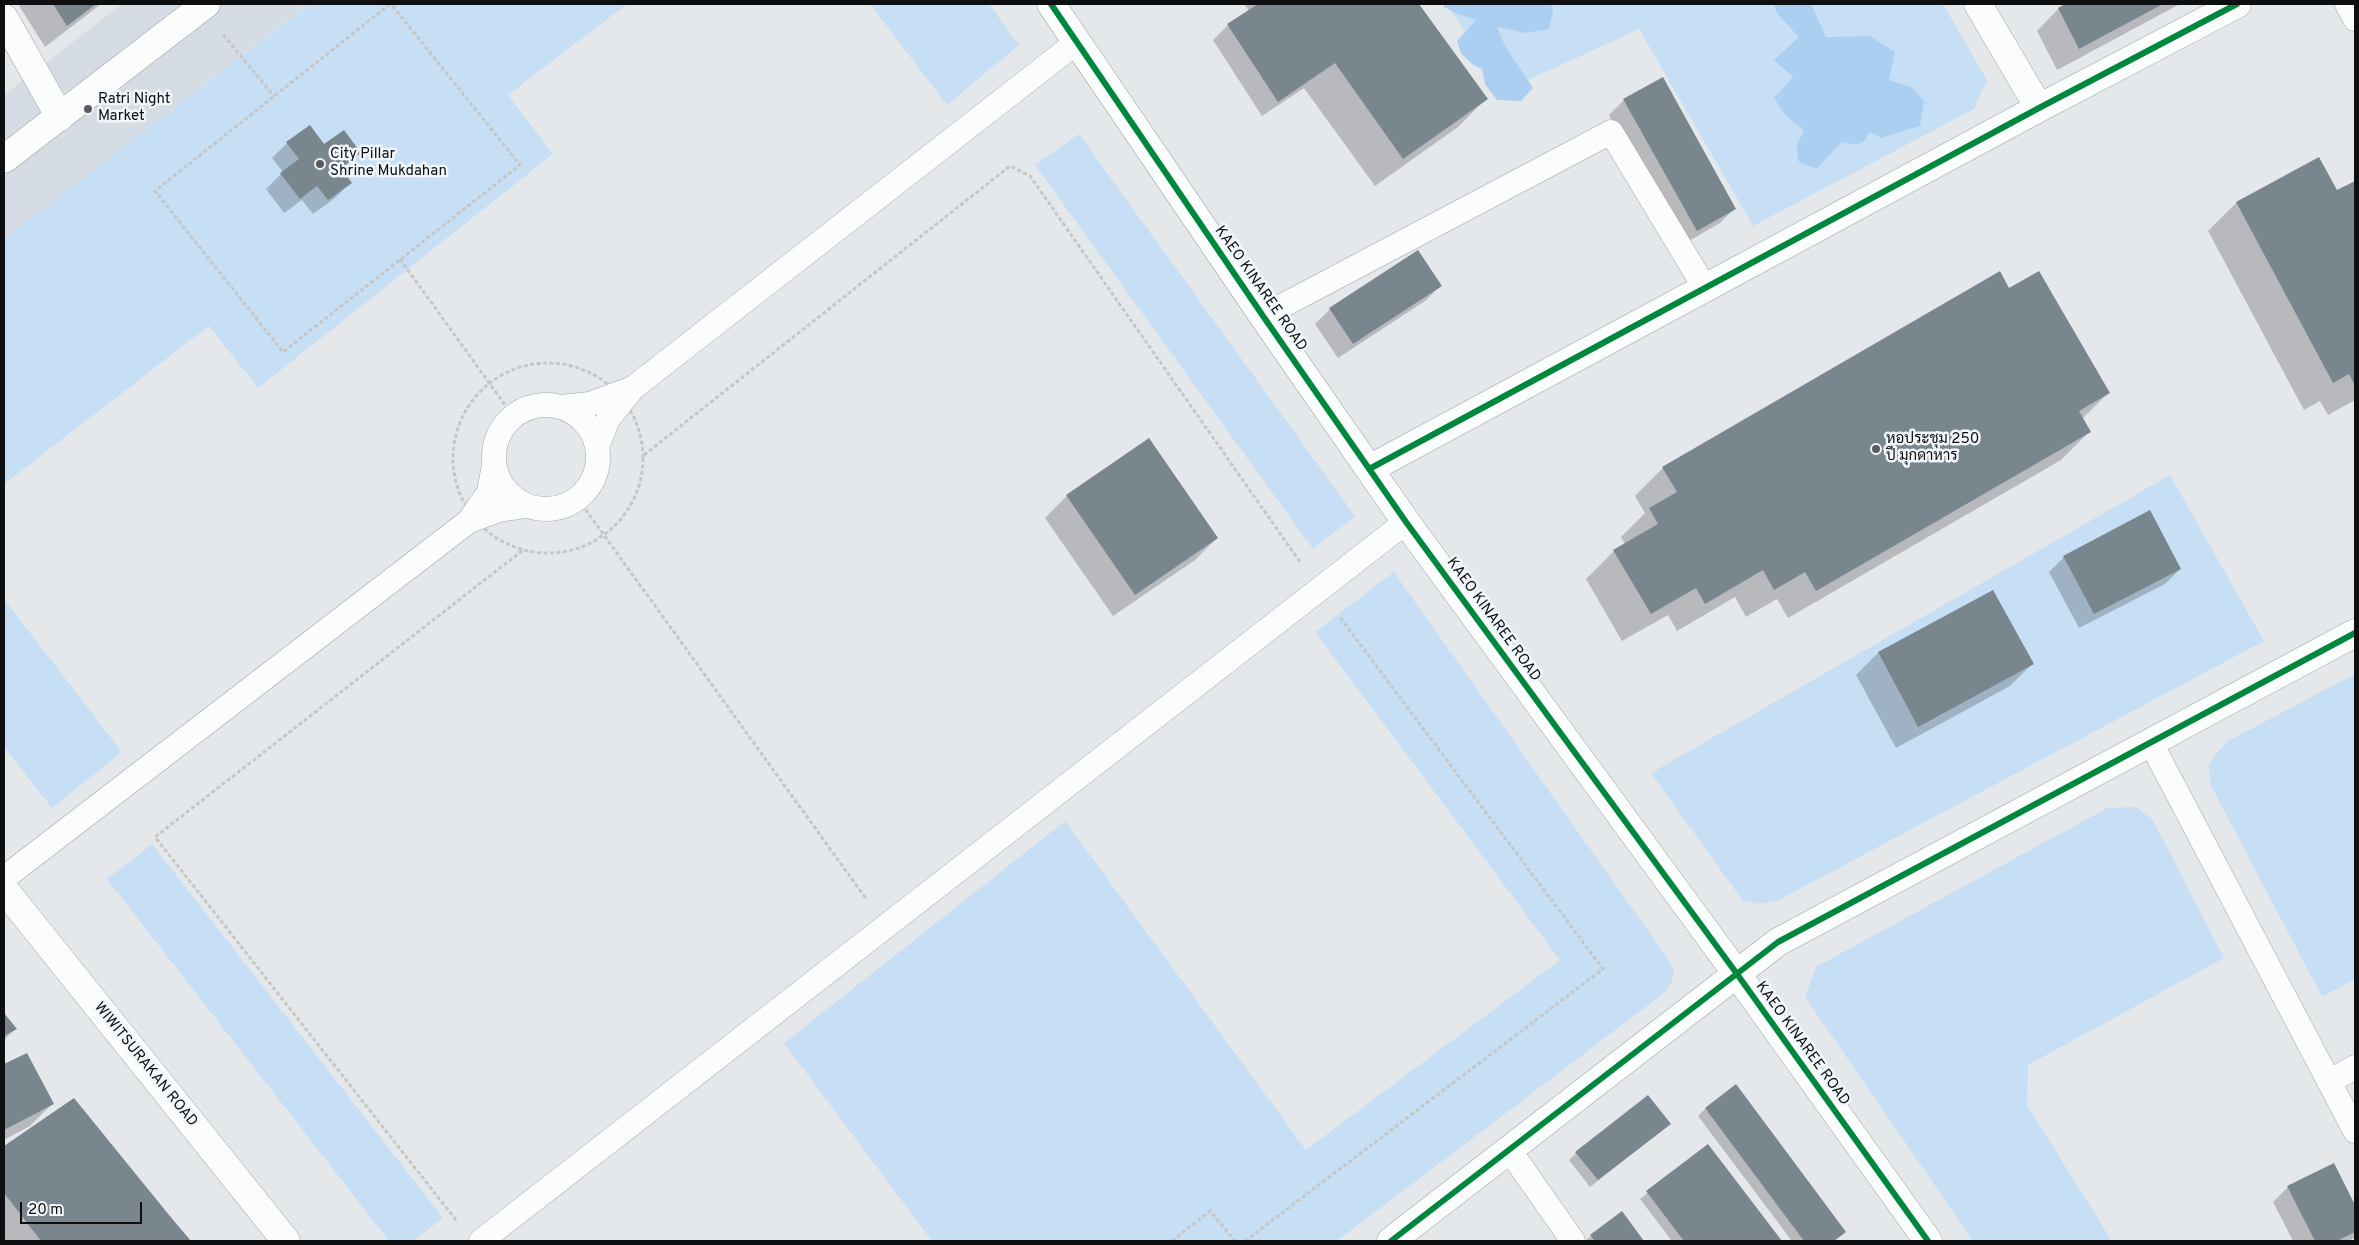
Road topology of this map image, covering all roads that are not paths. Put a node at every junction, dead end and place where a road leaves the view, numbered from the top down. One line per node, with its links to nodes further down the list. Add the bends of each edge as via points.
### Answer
1 (1051, 4): 8 (street, KAEO KINAREE ROAD)
2 (1978, 4): 9 (street)
3 (2237, 4): 9 (street)
4 (2347, 4): 7 (lane)
5 (203, 6): 10 (street)
6 (4, 18): 10 (street)
7 (2355, 19)
8 (1078, 42): 13 (street, KAEO KINAREE ROAD); 14 (lane)
9 (2039, 108): 12 (street)
10 (60, 117): 11 (street)
11 (4, 159)
12 (1705, 288): 13 (lane, via 1612,132); 18 (street)
13 (1263, 316): 18 (street, KAEO KINAREE ROAD)
14 (625, 393): 15 (lane, via 590,404); 16 (lane, via 608,419)
15 (561, 407): 16 (lane, via 588,425); 17 (lane, via 544,405 528,408 513,416 495,447)
16 (597, 447): 19 (lane, via 597,472 578,499 562,507 544,510)
17 (494, 465): 19 (lane, via 510,496); 20 (lane, via 489,492)
18 (1371, 468): 21 (street, KAEO KINAREE ROAD)
19 (526, 506): 20 (lane)
20 (472, 519): 24 (lane)
21 (1406, 522): 26 (street, KAEO KINAREE ROAD); 32 (lane)
22 (2355, 633): 23 (street)
23 (2151, 743): 26 (street, via 1778,942); 28 (lane)
24 (4, 878)
25 (4, 889): 31 (street, WIWITSURAKAN ROAD)
26 (1737, 974): 30 (street); 35 (street, KAEO KINAREE ROAD)
27 (2355, 1067): 28 (lane)
28 (2329, 1082): 29 (lane)
29 (2355, 1131)
30 (1510, 1151): 33 (street); 34 (lane)
31 (286, 1241)
32 (481, 1241)
33 (1391, 1241)
34 (1573, 1241)
35 (1928, 1241)

